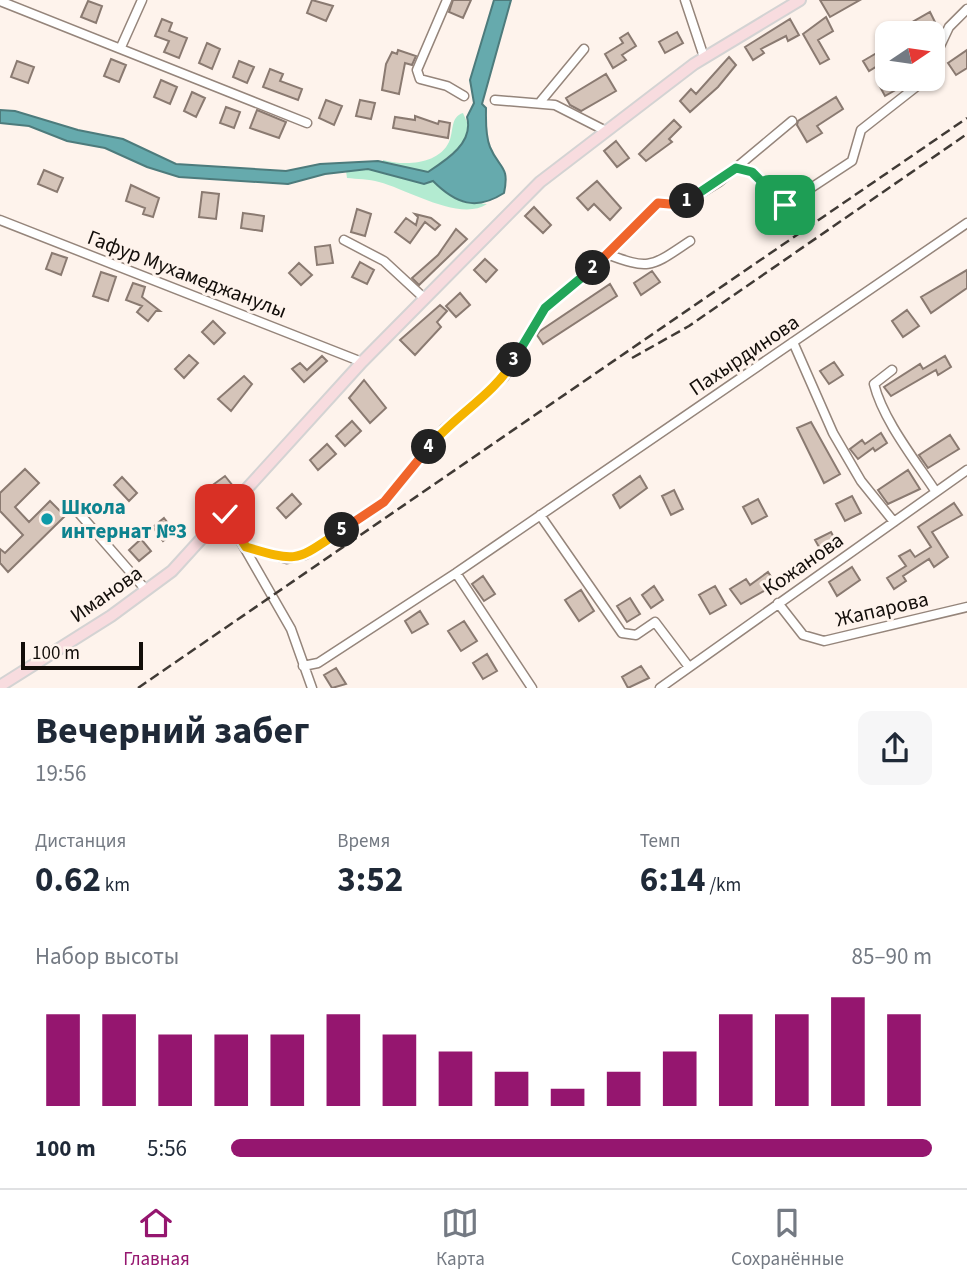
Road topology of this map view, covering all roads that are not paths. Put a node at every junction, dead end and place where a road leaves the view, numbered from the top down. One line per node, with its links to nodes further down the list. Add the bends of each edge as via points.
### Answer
1 (142, 0): 8 (street)
2 (447, 0): 12 (street, via 416,70 420,79)
3 (685, 0): 10 (street)
4 (800, 0): 10 (main road, Иманова)
5 (0, 1): 8 (street)
6 (967, 9): 7 (street)
7 (945, 36)
8 (121, 47): 16 (street)
9 (584, 49): 14 (street)
10 (704, 57): 17 (main road, Иманова)
11 (911, 91): 18 (street, via 861,130 852,161 785,205 752,172)
12 (464, 96)
13 (495, 100): 14 (street)
14 (541, 101): 17 (street)
15 (792, 121): 18 (street)
16 (307, 124)
17 (606, 131): 24 (main road, Иманова, via 540,182)
18 (736, 168): 23 (street, via 681,205 658,203)
19 (0, 220): 26 (street, Гафур Мухамеджанулы)
20 (967, 223): 25 (street, Пахырдинова)
21 (344, 240): 24 (street, via 384,261)
22 (690, 241): 23 (street, via 649,265 638,266)
23 (607, 254): 34 (street, via 545,308 505,376 444,429 384,502 305,555 287,559)
24 (424, 298): 26 (main road, Иманова)
25 (793, 342): 32 (street, Пахырдинова); 33 (street, via 832,433 861,481)
26 (362, 362): 31 (main road, Иманова)
27 (892, 370): 29 (street, via 874,384 876,393)
28 (967, 470): 29 (street, Кожанова)
29 (936, 492): 33 (street, Кожанова)
30 (71, 504): 36 (street)
31 (225, 514): 34 (street); 36 (main road, Иманова, via 172,572)
32 (540, 515): 35 (street, Пахырдинова); 40 (street, via 622,633 636,635 654,622)
33 (894, 522): 37 (street, Кожанова)
34 (246, 547): 39 (street, via 291,629)
35 (456, 573): 39 (street, Пахырдинова, via 318,663); 43 (street)
36 (146, 590): 41 (main road, Иманова)
37 (778, 603): 38 (street, Жапарова, via 803,635 824,641); 40 (street, Кожанова)
38 (967, 607)
39 (303, 666): 42 (street)
40 (689, 667): 44 (street, Кожанова)
41 (0, 686)
42 (312, 688)
43 (532, 688)
44 (660, 688)

